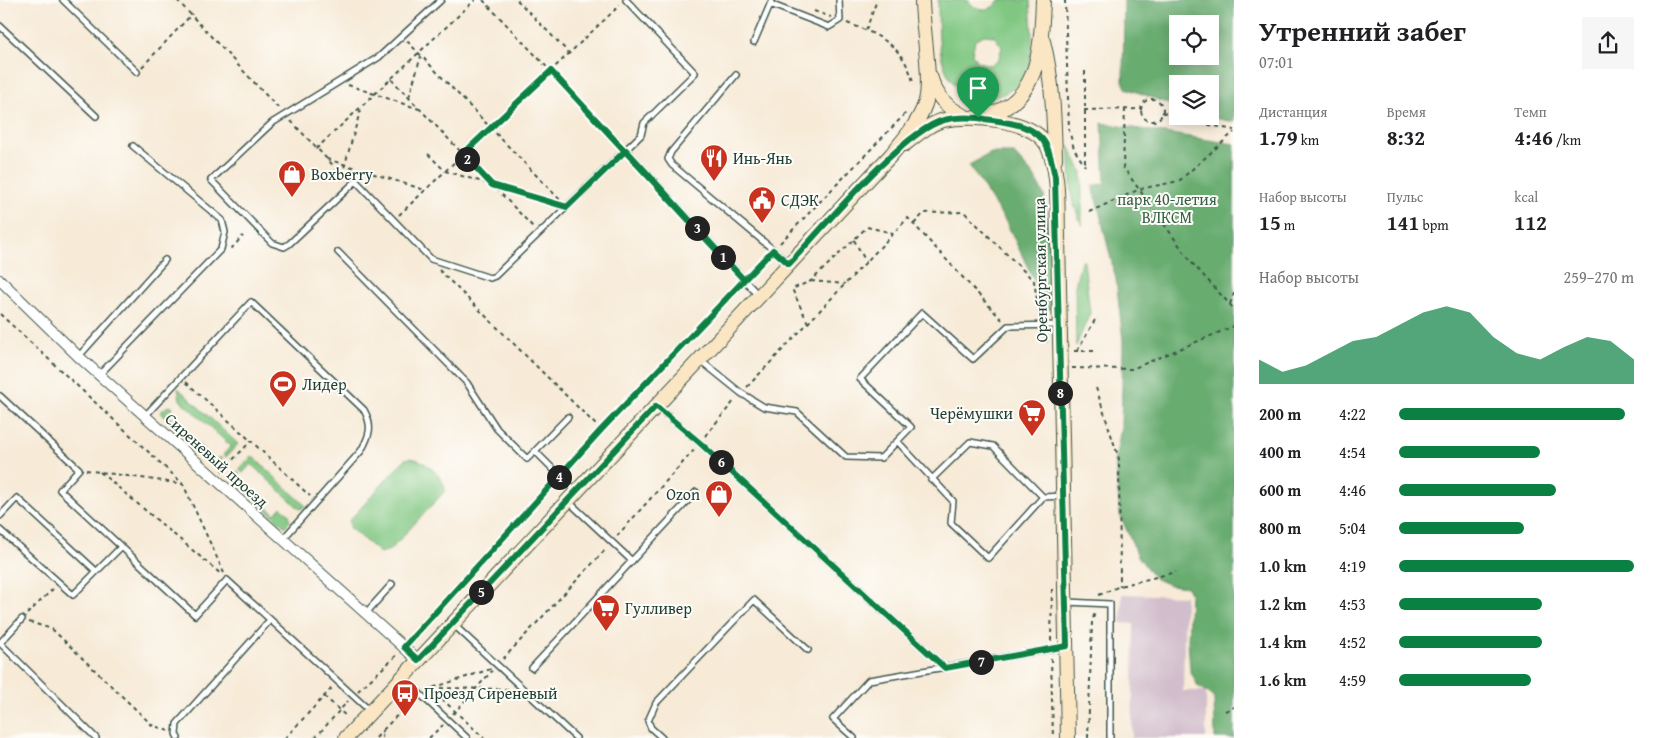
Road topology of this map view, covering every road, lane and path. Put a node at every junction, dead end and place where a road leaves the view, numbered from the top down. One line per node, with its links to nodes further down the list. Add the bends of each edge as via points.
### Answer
1 (63, 0): 27 (lane)
2 (441, 0): 19 (lane)
3 (475, 0): 21 (path)
4 (484, 0): 25 (path)
5 (517, 0): 22 (path)
6 (626, 0): 22 (path); 47 (lane, via 694,73 644,123 641,135)
7 (839, 0): 15 (lane)
8 (877, 0): 17 (path)
9 (1043, 0): 18 (main road)
10 (1065, 0): 39 (path, via 1070,130 1074,149 1085,166)
11 (771, 2): 15 (lane, via 829,27); 20 (lane)
12 (920, 4): 24 (main road)
13 (806, 8): 15 (path)
14 (192, 14): 27 (path)
15 (840, 20): 17 (path)
16 (0, 26): 41 (lane)
17 (866, 30): 31 (path, via 883,37 909,65)
18 (1042, 35): 42 (main road, via 1035,72 1019,96 1001,109); 55 (main road, via 1054,96)
19 (402, 36): 21 (path); 30 (lane, via 379,57)
20 (754, 42)
21 (418, 53): 23 (path); 29 (path)
22 (570, 53): 25 (path)
23 (421, 56): 33 (path); 43 (path)
24 (925, 59): 42 (main road, via 937,95 946,105); 50 (main road, via 926,102 916,122)
25 (551, 71): 43 (path); 47 (path)
26 (1085, 71): 39 (path)
27 (137, 72)
28 (736, 75): 66 (lane, via 670,152 668,160)
29 (391, 79): 32 (path); 33 (path)
30 (338, 82): 32 (path); 61 (lane, via 272,123 211,180 278,247 289,244 356,181)
31 (915, 89)
32 (375, 94): 34 (path); 38 (path)
33 (409, 98): 38 (path)
34 (362, 106): 46 (path); 52 (path)
35 (910, 109): 66 (path)
36 (1125, 109): 37 (path); 39 (path); 58 (path, via 1123,167)
37 (1141, 109): 40 (path, via 1142,116 1149,120 1158,119); 40 (path, via 1145,102 1153,99 1161,104)
38 (420, 110): 49 (path)
39 (1084, 110)
40 (1162, 112): 44 (path)
41 (96, 116)
42 (972, 118): 50 (main road, Оренбургская улица, via 942,120); 55 (main road, Оренбургская улица, via 1023,126 1036,133 1048,148)
43 (491, 128): 49 (path); 59 (path)
44 (1234, 131): 58 (path, via 1178,181)
45 (133, 146): 91 (lane, via 222,220 225,232 221,249)
46 (316, 149)
47 (626, 150): 59 (lane); 72 (lane)
48 (428, 154): 53 (path)
49 (463, 154): 53 (path); 56 (path)
50 (891, 155): 70 (main road)
51 (325, 158): 52 (path)
52 (345, 164): 54 (path); 57 (path)
53 (445, 171): 56 (path); 57 (path)
54 (342, 175)
55 (1055, 177): 82 (main road, Оренбургская улица)
56 (492, 185): 59 (path); 64 (path)
57 (425, 190): 61 (path)
58 (1140, 190): 60 (path); 77 (path, via 1192,263)
59 (567, 207): 64 (lane)
60 (1089, 212)
61 (393, 220): 64 (lane, via 431,259 490,278)
62 (914, 224): 63 (path, via 908,218); 83 (path); 84 (path, via 924,213 964,212 1034,281)
63 (894, 233): 65 (path, via 867,227); 69 (path)
64 (539, 234)
65 (854, 240): 69 (path); 73 (path)
66 (773, 250): 70 (lane); 72 (path)
67 (338, 252): 102 (lane, via 467,383 503,435 527,459)
68 (166, 260): 88 (lane)
69 (866, 262): 74 (path)
70 (789, 264): 76 (main road)
71 (0, 280): 88 (street, Сиреневый проезд)
72 (744, 280): 76 (lane); 105 (path)
73 (811, 281): 74 (path); 81 (path, via 792,289)
74 (846, 284): 81 (path)
75 (1234, 293): 77 (path)
76 (759, 296): 89 (main road)
77 (1230, 304): 78 (path)
78 (1234, 309)
79 (0, 314): 108 (path)
80 (1095, 320): 87 (path, via 1076,351)
81 (808, 323): 94 (path)
82 (1060, 325): 84 (lane); 90 (main road, Оренбургская улица)
83 (1008, 326): 84 (lane); 100 (lane, via 973,359 922,313 860,379 911,428)
84 (1041, 326): 86 (path)
85 (1234, 326): 90 (path, via 1132,369)
86 (1049, 347)
87 (1096, 351)
88 (78, 356): 91 (street, Сиреневый проезд)
89 (700, 359): 94 (lane); 96 (main road)
90 (1060, 367): 111 (main road, Оренбургская улица)
91 (99, 375): 97 (street, Сиреневый проезд)
92 (181, 377): 97 (lane); 99 (path); 113 (lane, via 251,302 364,410 371,422 370,436 361,451)
93 (1096, 388): 126 (path, via 1119,459)
94 (741, 393): 100 (lane, via 764,407 797,412 846,457 881,458); 101 (path)
95 (0, 396): 103 (lane)
96 (656, 406): 101 (lane); 110 (main road)
97 (145, 416): 106 (street, Сиреневый проезд)
98 (568, 418): 102 (lane)
99 (251, 441): 106 (path); 113 (path)
100 (898, 442): 107 (lane)
101 (700, 443): 117 (path); 143 (lane)
102 (535, 452): 105 (lane)
103 (79, 469): 104 (path); 118 (lane, via 60,490)
104 (100, 472): 108 (path); 122 (path)
105 (560, 476): 110 (lane); 136 (path)
106 (215, 479): 116 (street, Сиреневый проезд)
107 (931, 480): 112 (lane, via 970,442 993,446); 112 (lane, via 953,501 951,523 988,558)
108 (183, 484): 122 (path)
109 (696, 492): 119 (lane)
110 (571, 496): 117 (lane); 133 (main road)
111 (1063, 496): 112 (lane); 128 (main road, Оренбургская улица)
112 (1043, 497)
113 (315, 501): 116 (lane)
114 (0, 516): 120 (lane, via 17,498)
115 (0, 530): 123 (lane)
116 (283, 539): 130 (street, Сиреневый проезд)
117 (612, 542): 119 (lane); 141 (path)
118 (121, 547): 120 (lane); 122 (lane, via 195,615)
119 (632, 561): 142 (lane)
120 (96, 571): 123 (lane, via 73,595)
121 (1176, 572): 126 (path)
122 (227, 580): 132 (lane)
123 (59, 583): 131 (path)
124 (392, 584): 130 (lane)
125 (1053, 586): 137 (path, via 1050,591)
126 (1120, 586): 127 (path)
127 (1096, 596)
128 (1066, 602): 129 (lane); 135 (main road, Оренбургская улица)
129 (1096, 605): 169 (path, via 1092,622); 170 (lane, via 1110,604)
130 (366, 613): 136 (street, Сиреневый проезд)
131 (22, 619): 134 (lane); 156 (path, via 52,629 152,725)
132 (270, 620): 145 (lane); 156 (lane, via 177,724)
133 (452, 623): 140 (main road); 141 (lane)
134 (0, 643): 158 (lane)
135 (1067, 646): 137 (lane); 168 (main road, Оренбургская улица)
136 (404, 647): 139 (path); 140 (street, Сиреневый проезд)
137 (1051, 649): 143 (lane); 167 (path)
138 (808, 650): 166 (lane, via 754,600 656,703 648,721)
139 (393, 658)
140 (418, 660): 144 (main road)
141 (497, 666): 146 (path); 147 (lane)
142 (532, 668)
143 (945, 668): 157 (lane, via 869,680 833,719)
144 (402, 677): 151 (main road); 154 (lane)
145 (338, 681): 148 (path); 151 (lane)
146 (477, 687): 147 (path); 152 (path); 152 (path, via 430,688)
147 (523, 690): 165 (lane)
148 (324, 696): 150 (path); 159 (path)
149 (1234, 707): 153 (path)
150 (340, 710)
151 (370, 711): 160 (main road)
152 (455, 711): 154 (path); 164 (path)
153 (1225, 712)
154 (447, 720): 162 (path); 163 (lane)
155 (383, 730): 161 (path)
156 (177, 736)
157 (852, 737)
158 (96, 738)
159 (285, 738)
160 (346, 738)
161 (376, 738)
162 (429, 738)
163 (468, 738)
164 (484, 738)
165 (576, 738)
166 (662, 738)
167 (1053, 738)
168 (1068, 738)
169 (1088, 738)
170 (1110, 738)

